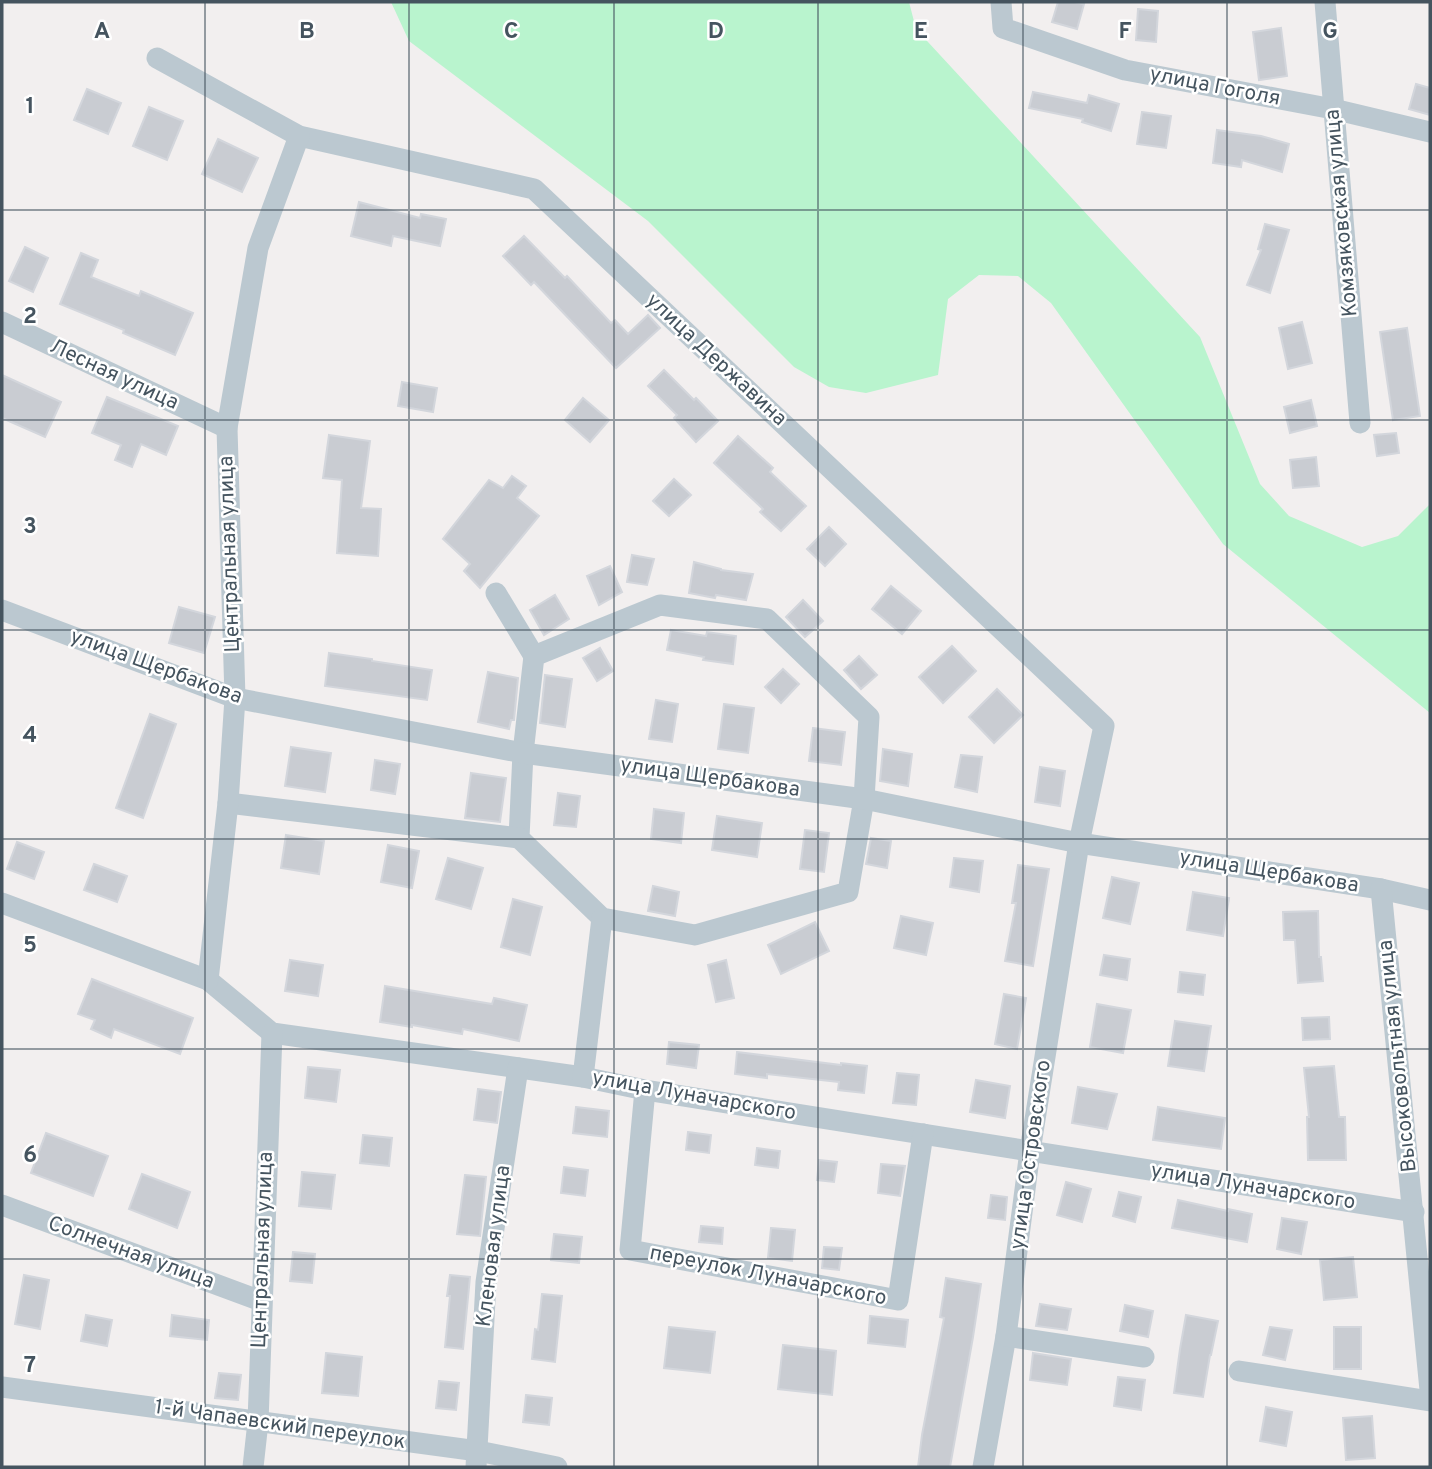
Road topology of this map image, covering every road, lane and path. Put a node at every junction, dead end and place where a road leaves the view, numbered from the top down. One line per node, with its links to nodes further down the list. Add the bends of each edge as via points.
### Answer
1 (1000, 2): 4 (street, улица Гоголя, via 1003,28 1125,70)
2 (1325, 2): 4 (street, Комзяковская улица)
3 (157, 58): 6 (street, улица Державина)
4 (1334, 109): 5 (street, улица Гоголя); 8 (street, Комзяковская улица)
5 (1430, 131)
6 (299, 136): 9 (street, Центральная улица, via 258,248); 18 (street, улица Державина, via 534,189 1104,726)
7 (2, 323): 9 (street, Лесная улица)
8 (1360, 423)
9 (227, 428): 13 (street, Центральная улица)
10 (496, 593): 12 (street)
11 (2, 610): 13 (street, улица Щербакова)
12 (534, 656): 14 (street); 15 (street, via 660,605 767,619 869,717)
13 (234, 698): 14 (street, улица Щербакова); 16 (street, Центральная улица)
14 (523, 753): 15 (street, улица Щербакова); 17 (street)
15 (864, 799): 18 (street, улица Щербакова); 22 (street, via 848,892 695,935)
16 (228, 803): 17 (street); 23 (street, Центральная улица)
17 (519, 838): 22 (street)
18 (1079, 843): 19 (street, улица Щербакова); 29 (street, улица Островского)
19 (1381, 889): 20 (street, улица Щербакова); 31 (street, Высоковольтная улица)
20 (1430, 900)
21 (2, 903): 23 (street)
22 (601, 918): 26 (street)
23 (208, 980): 24 (street)
24 (272, 1033): 25 (street, улица Луначарского); 32 (street, Центральная улица)
25 (518, 1068): 26 (street, улица Луначарского); 40 (street, Кленовая улица, via 486,1282)
26 (583, 1077): 27 (street, улица Луначарского)
27 (645, 1090): 28 (street, улица Луначарского); 28 (street, переулок Луначарского, via 630,1250 898,1300)
28 (923, 1134): 29 (street, улица Луначарского)
29 (1030, 1151): 31 (street, улица Луначарского); 33 (street, улица Островского)
30 (2, 1205): 32 (street, Солнечная улица)
31 (1414, 1212): 37 (street, Высоковольтная улица)
32 (261, 1301): 39 (street, Центральная улица)
33 (1006, 1336): 34 (street); 43 (street, улица Островского)
34 (1144, 1357)
35 (1238, 1371): 38 (street)
36 (2, 1387): 39 (street, 1-й Чапаевский переулок)
37 (1430, 1390)
38 (1430, 1401)
39 (258, 1422): 40 (street, 1-й Чапаевский переулок); 41 (street, Центральная улица)
40 (477, 1459): 42 (street, 1-й Чапаевский переулок)
41 (253, 1467)
42 (556, 1467)
43 (983, 1467)

